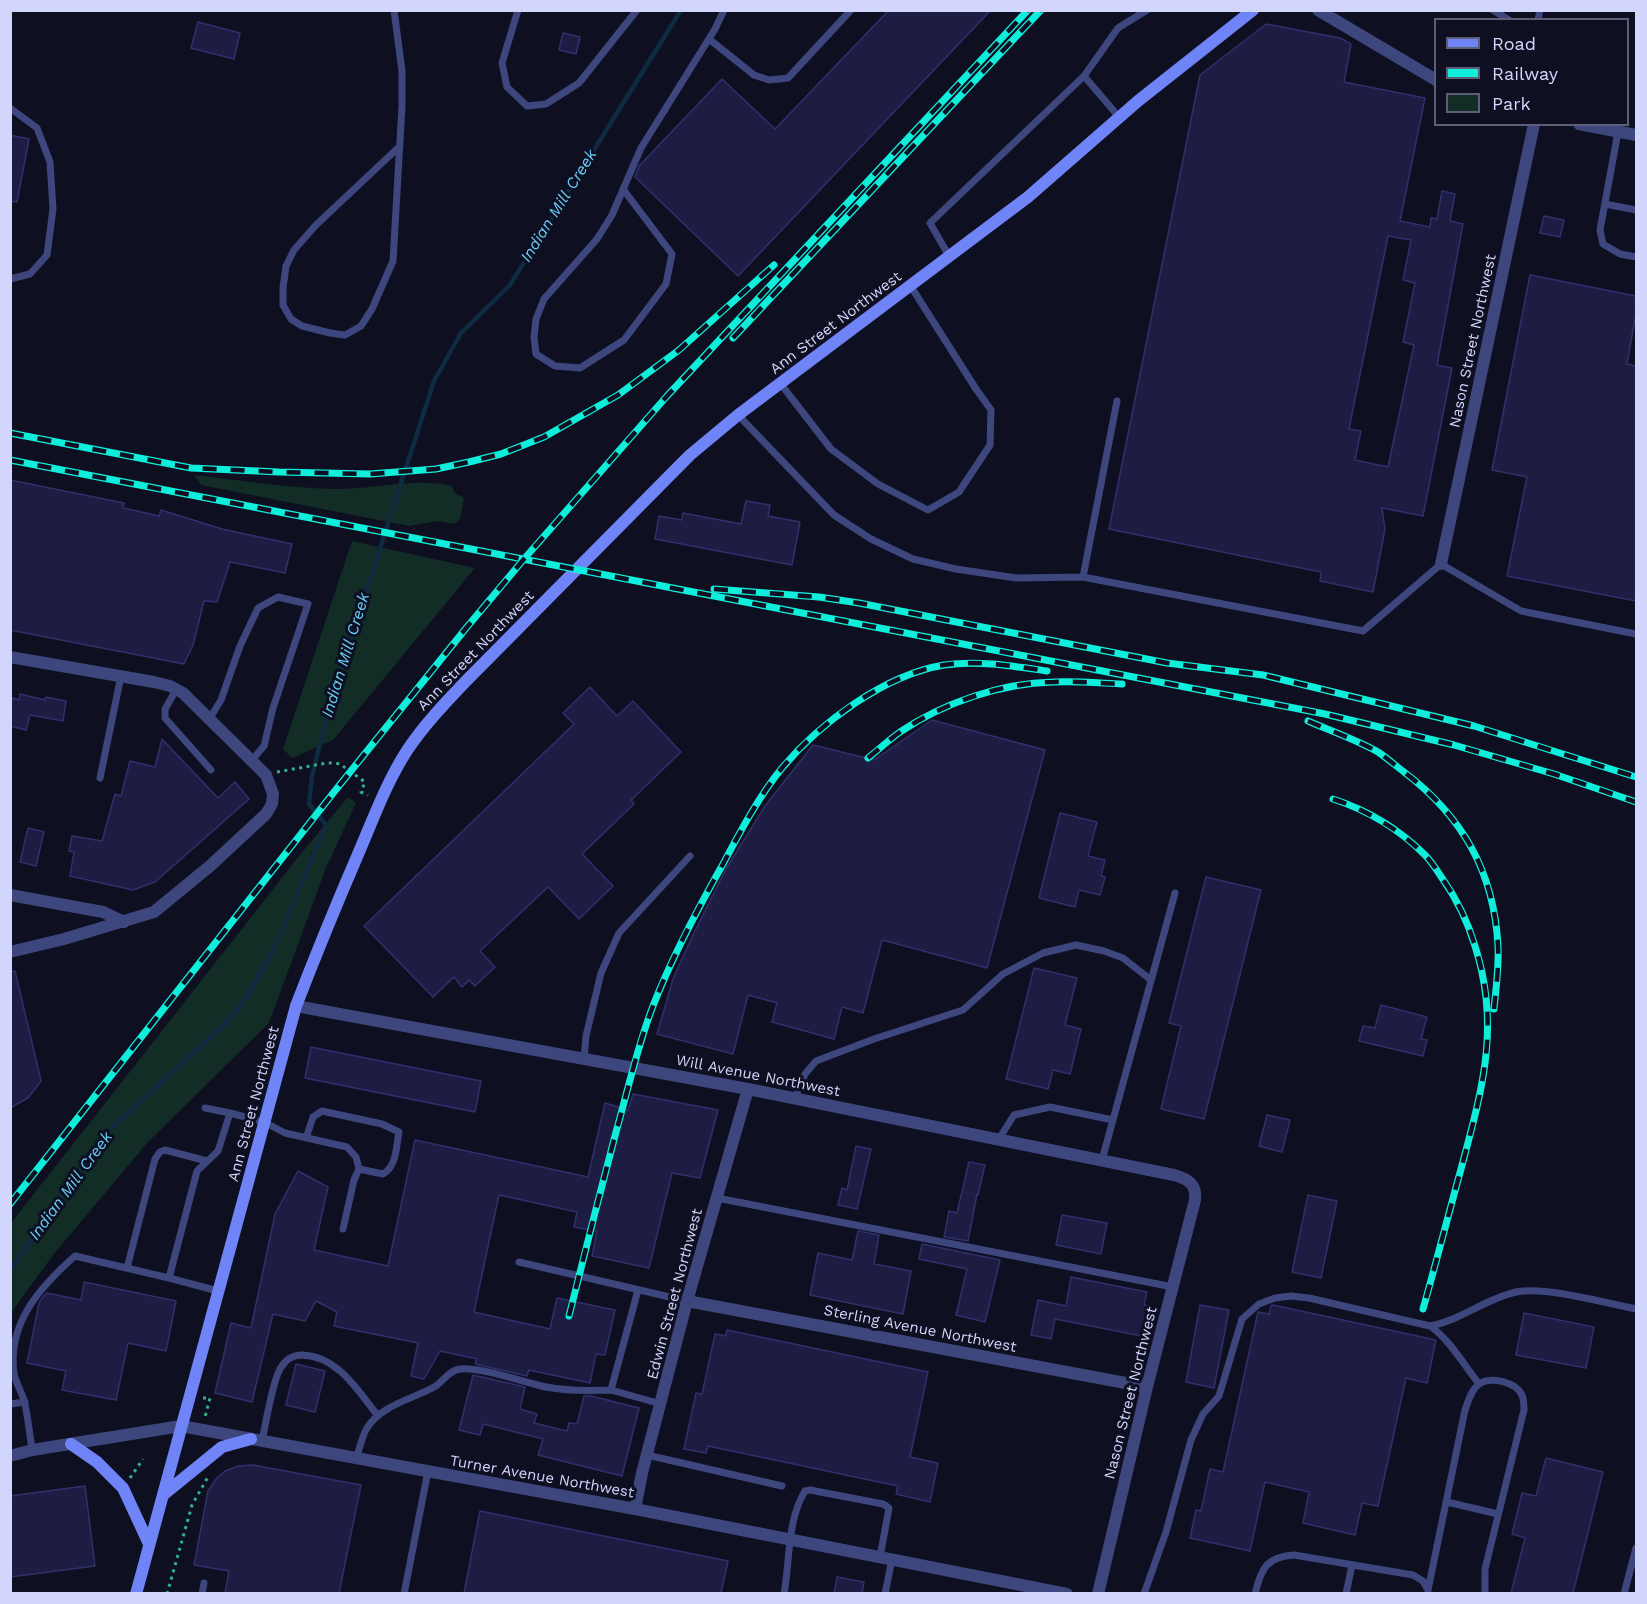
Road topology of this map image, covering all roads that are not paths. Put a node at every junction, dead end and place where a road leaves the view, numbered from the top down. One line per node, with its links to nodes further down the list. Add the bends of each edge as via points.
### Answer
1 (394, 10): 20 (lane, via 402,71)
2 (518, 10): 3 (lane, via 502,63 507,87 527,106 546,104 579,83)
3 (637, 10)
4 (724, 10): 11 (lane)
5 (850, 10): 11 (lane, via 788,78 769,80 754,75)
6 (1147, 10): 12 (lane, via 1118,28)
7 (1253, 10): 15 (main road, Ann Street Northwest)
8 (1318, 10): 13 (street)
9 (1493, 10): 10 (lane)
10 (1506, 18)
11 (709, 39): 21 (lane, via 640,148)
12 (1084, 76): 15 (lane); 24 (lane, via 930,223)
13 (1434, 79)
14 (10, 108): 26 (lane, via 37,128 50,162 53,209 47,255 30,274)
15 (1119, 117): 24 (main road, Ann Street Northwest, via 1028,197)
16 (1534, 126): 31 (street, Nason Street Northwest)
17 (1589, 126): 18 (street)
18 (1618, 132): 19 (street); 22 (lane)
19 (1636, 135)
20 (399, 147): 20 (lane, via 393,261 372,309 361,326 345,335 302,326 291,319 283,305 286,266 294,250)
21 (623, 189): 21 (lane, via 597,239 544,299 536,319 536,354 555,366 580,368 624,340 666,284 672,254)
22 (1605, 204): 23 (lane); 25 (lane, via 1600,230 1603,244 1620,254)
23 (1636, 210)
24 (949, 256): 27 (main road, Ann Street Northwest)
25 (1636, 257)
26 (10, 279)
27 (910, 285): 28 (main road, Ann Street Northwest); 28 (lane, via 991,410 990,445 959,492 928,510 878,484 831,449)
28 (780, 383): 30 (main road, Ann Street Northwest)
29 (1117, 400): 32 (lane)
30 (738, 415): 32 (lane, via 834,515 913,559 1016,578); 47 (main road, Ann Street Northwest, via 690,455 442,705 409,748 381,800)
31 (1442, 564): 32 (lane, via 1363,631); 33 (lane, via 1521,611)
32 (1083, 577)
33 (1636, 634)
34 (10, 657): 35 (street)
35 (121, 676): 36 (street); 40 (lane)
36 (176, 690): 37 (street); 39 (lane, via 165,709 165,718)
37 (210, 718): 38 (street); 38 (lane, via 258,608 278,597 308,604 264,746)
38 (252, 760): 44 (street, via 266,775 273,794 266,814 154,912)
39 (211, 770)
40 (100, 778)
41 (690, 856): 48 (lane, via 619,933 601,973)
42 (1176, 893): 46 (lane)
43 (10, 895): 44 (street, via 103,912)
44 (124, 922): 45 (street)
45 (10, 952)
46 (1151, 980): 50 (lane, via 1123,958 1104,951 1076,945 1043,953 1003,974 963,1010 816,1061 805,1074); 53 (lane)
47 (297, 1006): 48 (street, Will Avenue Northwest); 54 (main road, Ann Street Northwest)
48 (584, 1059): 49 (street, Will Avenue Northwest)
49 (748, 1089): 50 (street, Will Avenue Northwest); 60 (street, Edwin Street Northwest)
50 (795, 1098): 56 (street, Will Avenue Northwest)
51 (205, 1108): 52 (lane)
52 (230, 1113): 54 (lane); 58 (lane, via 218,1151)
53 (1113, 1120): 56 (lane, via 1050,1107 1014,1115); 57 (lane)
54 (264, 1122): 55 (lane); 68 (main road, Ann Street Northwest)
55 (306, 1138): 59 (lane, via 347,1147 356,1156); 59 (lane, via 313,1117 322,1111 382,1124 399,1132 393,1164 388,1170 382,1174)
56 (999, 1139): 57 (street, Will Avenue Northwest)
57 (1102, 1160): 61 (street, Will Avenue Northwest, via 1185,1178 1192,1183)
58 (207, 1161): 64 (lane, via 160,1152); 65 (lane, via 197,1171)
59 (359, 1169): 62 (lane)
60 (717, 1198): 66 (lane); 69 (street, Edwin Street Northwest)
61 (1195, 1200): 66 (street, Nason Street Northwest)
62 (343, 1229)
63 (519, 1262): 67 (lane)
64 (127, 1268): 65 (lane); 75 (lane, via 75,1256 38,1292 20,1321 16,1338 14,1375)
65 (169, 1278): 68 (lane)
66 (1173, 1287): 73 (street, Nason Street Northwest)
67 (638, 1290): 69 (lane); 74 (lane)
68 (218, 1291): 79 (main road, Ann Street Northwest)
69 (687, 1301): 73 (street, Sterling Avenue Northwest); 77 (street, Edwin Street Northwest)
70 (1636, 1309): 71 (lane, via 1533,1290 1493,1300 1456,1319)
71 (1430, 1326): 72 (lane, via 1441,1334); 107 (lane, via 1291,1296 1259,1304 1242,1319 1219,1396 1203,1414 1191,1440 1166,1532)
72 (1479, 1384): 89 (lane, via 1465,1410); 91 (lane, via 1505,1382 1517,1388 1523,1397 1524,1410)
73 (1147, 1387): 106 (street, Nason Street Northwest)
74 (611, 1390): 77 (lane); 78 (lane, via 548,1388 460,1369)
75 (25, 1402): 76 (lane); 82 (lane)
76 (10, 1404)
77 (661, 1404): 83 (street, Edwin Street Northwest)
78 (378, 1416): 80 (lane, via 333,1364 309,1355 295,1355 285,1360 278,1371); 85 (lane, via 367,1428)
79 (181, 1426): 80 (street, Turner Avenue Northwest); 81 (street, Turner Avenue Northwest); 88 (main road, Ann Street Northwest)
80 (256, 1440): 85 (street, Turner Avenue Northwest); 88 (main road, via 222,1447)
81 (71, 1444): 82 (street, Turner Avenue Northwest); 93 (main road, via 98,1462 123,1488)
82 (32, 1450): 84 (street, Turner Avenue Northwest)
83 (647, 1455): 87 (lane); 90 (street, Edwin Street Northwest)
84 (10, 1456)
85 (356, 1458): 86 (street, Turner Avenue Northwest)
86 (428, 1471): 90 (street, Turner Avenue Northwest); 102 (lane)
87 (782, 1485)
88 (163, 1495): 93 (main road, Ann Street Northwest)
89 (1446, 1502): 91 (lane); 99 (lane)
90 (635, 1509): 92 (street, Turner Avenue Northwest)
91 (1498, 1514): 110 (lane, via 1485,1569)
92 (791, 1540): 95 (street, Turner Avenue Northwest); 95 (lane, via 800,1499 810,1490 889,1508); 103 (lane)
93 (149, 1544): 100 (main road, Ann Street Northwest)
94 (1636, 1548): 111 (lane)
95 (886, 1558): 98 (street, Turner Avenue Northwest); 104 (lane)
96 (1352, 1565): 99 (lane, via 1413,1575 1423,1581); 108 (lane, via 1280,1556 1260,1573); 109 (lane)
97 (204, 1583): 101 (lane)
98 (1034, 1591): 105 (street, Turner Avenue Northwest)
99 (1428, 1592)
100 (136, 1593)
101 (202, 1593)
102 (404, 1593)
103 (784, 1593)
104 (886, 1593)
105 (1068, 1593)
106 (1098, 1593)
107 (1144, 1593)
108 (1255, 1593)
109 (1346, 1593)
110 (1485, 1593)
111 (1624, 1593)

